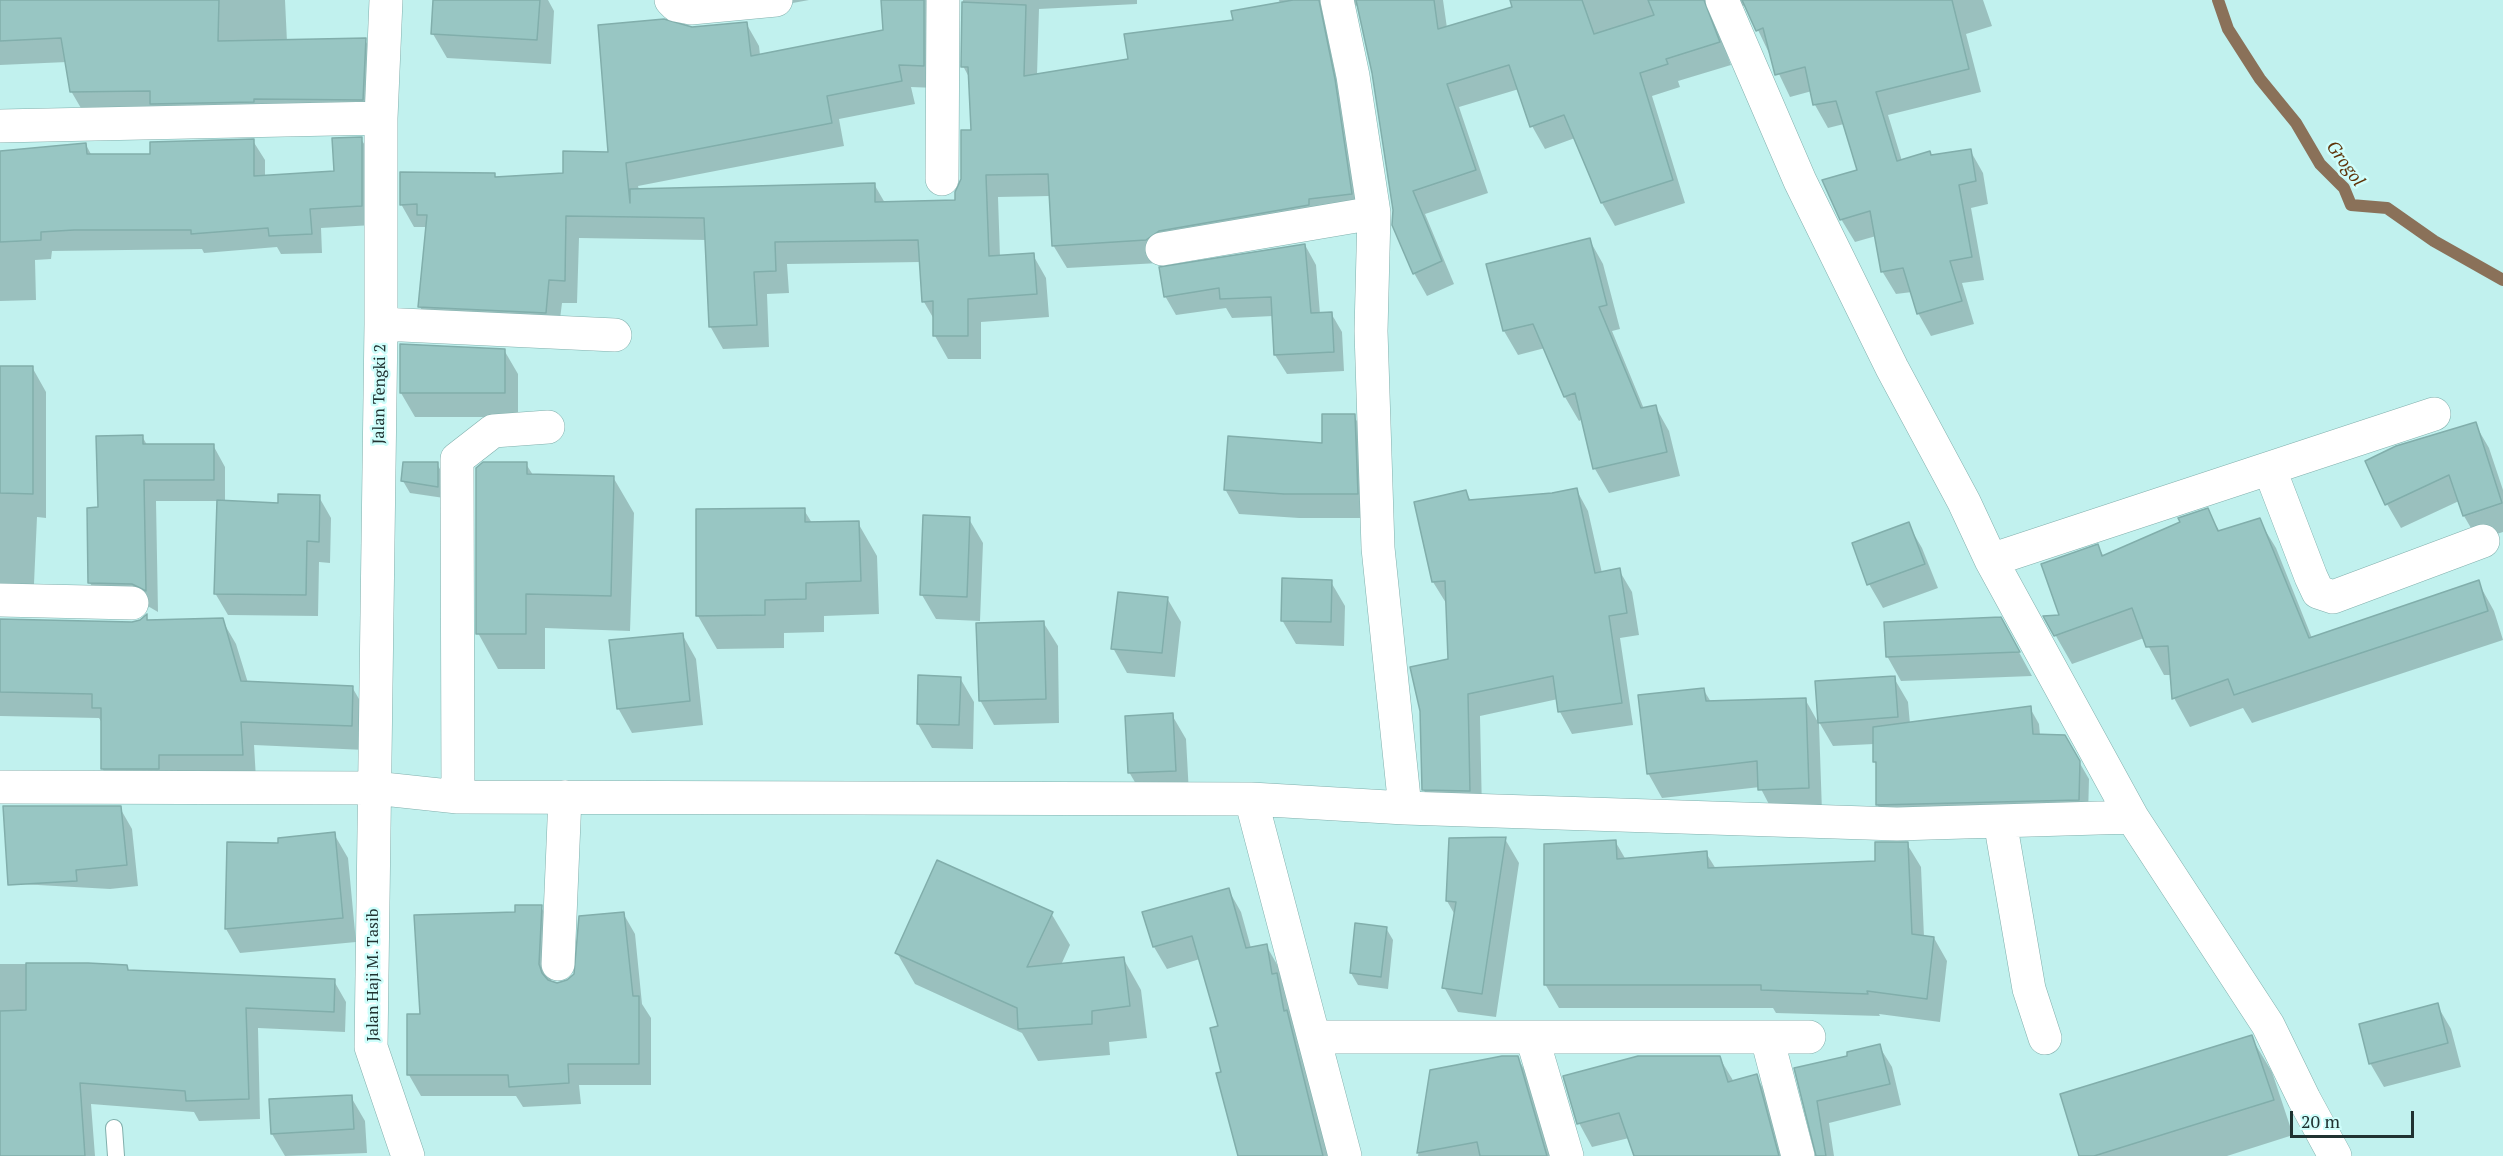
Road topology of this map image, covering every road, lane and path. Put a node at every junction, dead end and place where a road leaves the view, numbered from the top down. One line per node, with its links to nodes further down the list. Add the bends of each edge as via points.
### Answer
1 (386, 0): 7 (street, Jalan Tengki 2)
2 (671, 0): 3 (street, via 692,8)
3 (776, 0)
4 (943, 0): 9 (street)
5 (1337, 0): 10 (street)
6 (1722, 0): 18 (street, via 1800,181)
7 (381, 118): 8 (street); 12 (street, Jalan Tengki 2)
8 (0, 126)
9 (942, 179)
10 (1374, 213): 11 (street); 26 (street, via 1371,331 1377,537)
11 (1162, 249)
12 (381, 324): 13 (street); 22 (street, Jalan Tengki 2)
13 (615, 335)
14 (2434, 414): 16 (street)
15 (548, 427): 23 (street, via 493,431 457,459)
16 (2270, 470): 17 (street, via 2318,592 2333,597); 18 (street)
17 (2483, 541)
18 (1991, 560): 27 (street)
19 (0, 600): 20 (street)
20 (132, 603)
21 (0, 787): 22 (street)
22 (374, 788): 23 (street); 37 (street, Jalan Haji M. Tasib, via 371,1047)
23 (458, 797): 24 (street)
24 (565, 797): 25 (street); 29 (street)
25 (1251, 799): 26 (street); 30 (street)
26 (1405, 807): 28 (street, via 1897,824)
27 (2132, 817): 28 (street); 41 (street, via 2268,1025)
28 (2000, 821): 34 (street, via 2029,989)
29 (558, 964)
30 (1316, 1037): 31 (street); 38 (street)
31 (1532, 1037): 33 (street); 39 (street)
32 (1809, 1037): 33 (street)
33 (1767, 1038): 40 (street)
34 (2045, 1038)
35 (114, 1128): 36 (lane)
36 (116, 1156)
37 (408, 1156)
38 (1345, 1156)
39 (1567, 1156)
40 (1798, 1156)
41 (2335, 1156)

